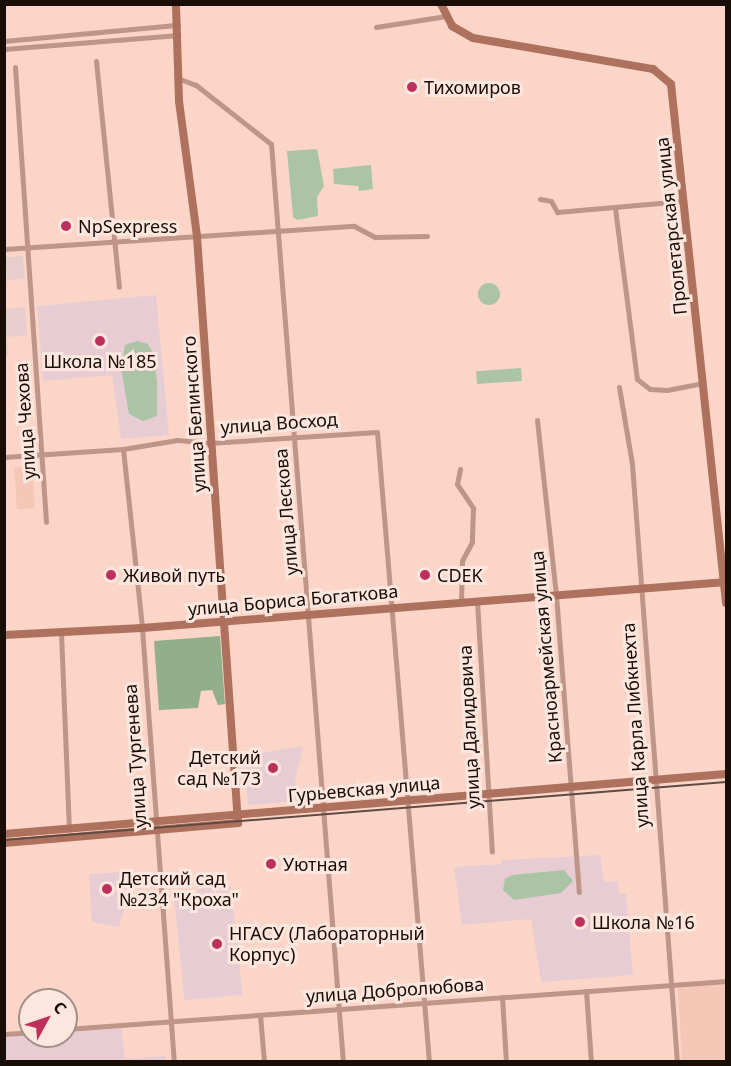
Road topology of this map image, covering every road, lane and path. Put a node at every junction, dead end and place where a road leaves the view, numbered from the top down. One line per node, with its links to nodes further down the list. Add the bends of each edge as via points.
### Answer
1 (176, 4): 4 (street, улица Белинского)
2 (441, 4): 3 (street)
3 (447, 18): 5 (street); 13 (street, Пролетарская улица, via 459,32 473,38 662,73 671,84)
4 (178, 25): 6 (street, улица Белинского); 7 (street)
5 (376, 27)
6 (178, 35): 8 (street); 11 (street, улица Белинского)
7 (4, 41)
8 (4, 49)
9 (96, 61): 18 (street)
10 (15, 67): 19 (street, улица Чехова)
11 (180, 79): 15 (street, улица Лескова, via 196,85 271,144); 16 (street, улица Белинского, via 178,101)
12 (540, 199): 14 (street, via 551,201 557,212)
13 (683, 201): 14 (street); 22 (street, Пролетарская улица)
14 (615, 207): 22 (street, via 637,379 650,389)
15 (279, 231): 16 (street); 17 (street, via 354,226 375,237); 25 (street, улица Лескова)
16 (197, 236): 18 (street); 26 (street, улица Белинского)
17 (427, 236)
18 (113, 240): 19 (street); 21 (street)
19 (27, 247): 20 (street); 28 (street, улица Чехова)
20 (4, 249)
21 (119, 287)
22 (702, 384): 32 (street, Пролетарская улица)
23 (619, 387): 33 (street, улица Карла Либкнехта, via 632,464)
24 (537, 420): 34 (street, Красноармейская улица)
25 (295, 436): 26 (street, улица Восход); 38 (street, улица Восход, via 377,432); 39 (street, улица Лескова)
26 (210, 443): 27 (street, улица Восход, via 177,440); 40 (street, улица Белинского)
27 (123, 449): 28 (street, улица Восход); 41 (street, улица Тургенева)
28 (43, 455): 29 (street, улица Восход); 31 (street, улица Чехова)
29 (4, 457)
30 (460, 469): 36 (street, via 458,484 473,508 472,542 462,561)
31 (46, 522)
32 (726, 582): 33 (street, улица Бориса Богаткова); 37 (street, Пролетарская улица)
33 (639, 589): 34 (street, улица Бориса Богаткова); 45 (street, улица Карла Либкнехта)
34 (556, 595): 35 (street, улица Бориса Богаткова); 46 (street, Красноармейская улица)
35 (477, 601): 36 (street, улица Бориса Богаткова); 47 (street, улица Далидовича)
36 (461, 603): 38 (street, улица Бориса Богаткова)
37 (726, 603)
38 (393, 607): 39 (street, улица Бориса Богаткова); 48 (street)
39 (309, 615): 40 (street, улица Бориса Богаткова); 49 (street, улица Лескова)
40 (223, 620): 41 (street, улица Бориса Богаткова); 50 (street, улица Белинского)
41 (142, 628): 42 (street, улица Бориса Богаткова); 51 (street, улица Тургенева)
42 (61, 632): 43 (street, улица Бориса Богаткова); 52 (street)
43 (4, 635)
44 (726, 774): 45 (street, Гурьевская улица)
45 (653, 778): 46 (street, Гурьевская улица); 58 (street, улица Карла Либкнехта)
46 (572, 786): 47 (street, Гурьевская улица); 56 (street, Красноармейская улица)
47 (486, 793): 48 (street, Гурьевская улица); 55 (street, улица Далидовича)
48 (407, 800): 49 (street, Гурьевская улица); 61 (street)
49 (324, 808): 50 (street, Гурьевская улица); 62 (street, улица Лескова)
50 (237, 819): 51 (street, Гурьевская улица)
51 (155, 826): 52 (street, Гурьевская улица); 54 (street, Гурьевская улица); 64 (street, улица Тургенева)
52 (69, 830): 53 (street, Гурьевская улица)
53 (4, 834)
54 (4, 843)
55 (492, 852)
56 (579, 892)
57 (726, 981): 58 (street, улица Добролюбова)
58 (671, 985): 59 (street, улица Добролюбова); 72 (street, улица Карла Либкнехта)
59 (586, 992): 60 (street, улица Добролюбова); 71 (street)
60 (502, 997): 61 (street, улица Добролюбова); 70 (street)
61 (424, 1003): 62 (street, улица Добролюбова); 69 (street)
62 (338, 1009): 63 (street, улица Добролюбова); 68 (street, улица Лескова)
63 (260, 1015): 64 (street, улица Добролюбова); 67 (street)
64 (171, 1021): 65 (street, улица Добролюбова); 66 (street, улица Тургенева)
65 (78, 1028)
66 (174, 1062)
67 (264, 1062)
68 (343, 1062)
69 (429, 1062)
70 (506, 1062)
71 (591, 1062)
72 (677, 1062)

